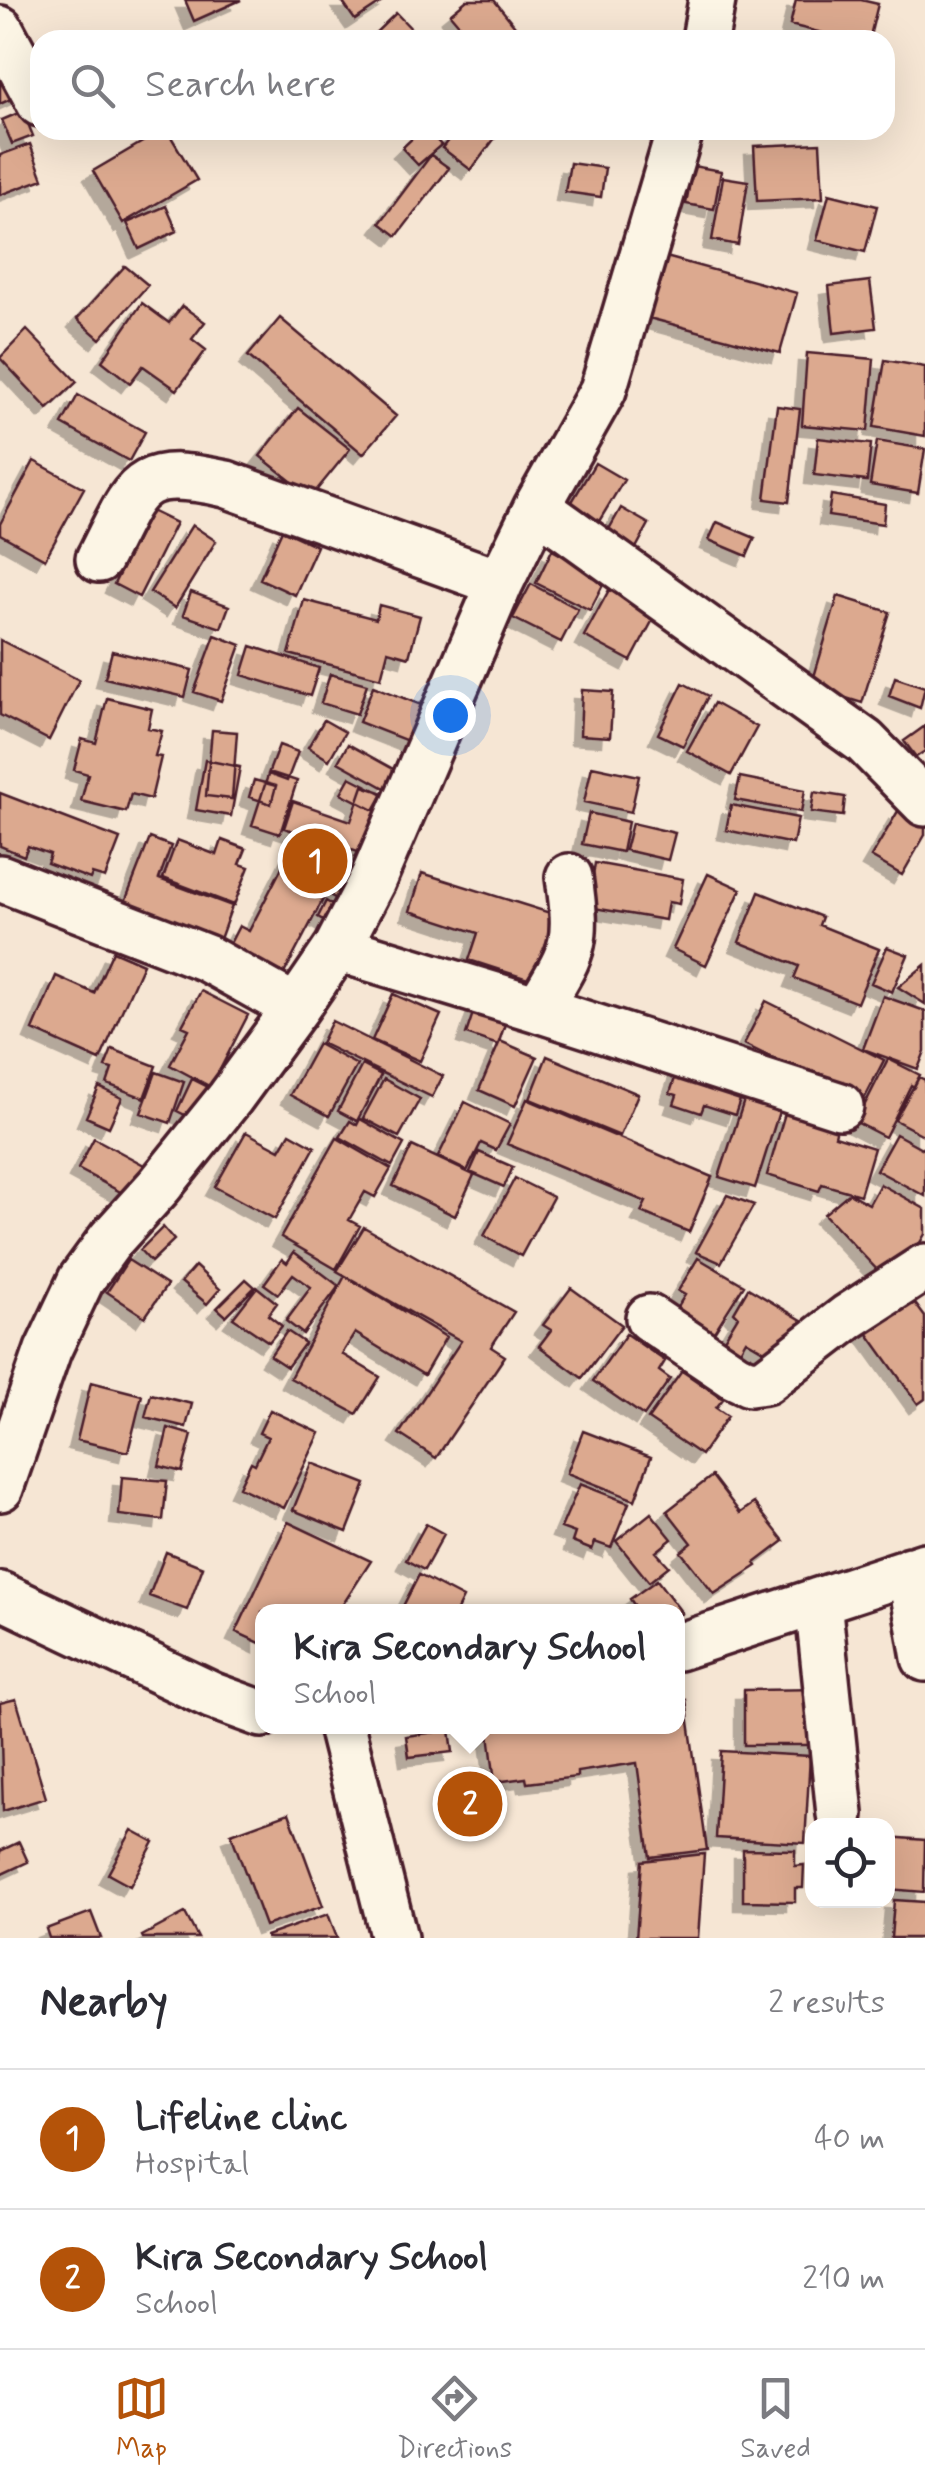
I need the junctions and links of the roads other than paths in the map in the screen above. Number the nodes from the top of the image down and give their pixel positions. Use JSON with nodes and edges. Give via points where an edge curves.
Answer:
{"nodes":[{"id":1,"x":712,"y":0,"type":"edge"},
{"id":2,"x":0,"y":29,"type":"edge"},
{"id":3,"x":708,"y":30,"type":"edge"},
{"id":4,"x":30,"y":84,"type":"edge"},
{"id":5,"x":677,"y":140,"type":"edge"},
{"id":6,"x":536,"y":507,"type":"junction"},
{"id":7,"x":99,"y":559,"type":"dead end"},
{"id":8,"x":500,"y":583,"type":"junction"},
{"id":9,"x":925,"y":804,"type":"edge"},
{"id":10,"x":569,"y":876,"type":"dead end"},
{"id":11,"x":0,"y":878,"type":"edge"},
{"id":12,"x":337,"y":948,"type":"junction"},
{"id":13,"x":296,"y":1008,"type":"junction"},
{"id":14,"x":538,"y":1008,"type":"junction"},
{"id":15,"x":840,"y":1106,"type":"dead end"},
{"id":16,"x":925,"y":1267,"type":"edge"},
{"id":17,"x":649,"y":1318,"type":"dead end"},
{"id":18,"x":0,"y":1488,"type":"edge"},
{"id":19,"x":918,"y":1568,"type":"edge"},
{"id":20,"x":0,"y":1595,"type":"edge"},
{"id":21,"x":818,"y":1602,"type":"junction"},
{"id":22,"x":685,"y":1645,"type":"edge"},
{"id":23,"x":925,"y":1658,"type":"edge"},
{"id":24,"x":255,"y":1711,"type":"edge"},
{"id":25,"x":343,"y":1734,"type":"edge"},
{"id":26,"x":840,"y":1814,"type":"dead end"},
{"id":27,"x":394,"y":1938,"type":"edge"}],
"edges":[{"from":1,"to":3,"type":"street"},
{"from":2,"to":4,"type":"street"},
{"from":5,"to":6,"type":"street","via":[[602,390]]},
{"from":6,"to":8,"type":"street"},
{"from":6,"to":9,"type":"street","via":[[864,742]]},
{"from":7,"to":8,"type":"street","via":[[135,490],[154,478],[186,475]]},
{"from":8,"to":12,"type":"street"},
{"from":10,"to":14,"type":"street","via":[[575,936]]},
{"from":11,"to":13,"type":"street","via":[[206,958]]},
{"from":12,"to":13,"type":"street"},
{"from":12,"to":14,"type":"street"},
{"from":13,"to":18,"type":"street","via":[[82,1280],[48,1350]]},
{"from":14,"to":15,"type":"street"},
{"from":16,"to":17,"type":"street","via":[[765,1381],[735,1376]]},
{"from":19,"to":21,"type":"street"},
{"from":19,"to":23,"type":"street"},
{"from":20,"to":24,"type":"street"},
{"from":21,"to":22,"type":"street"},
{"from":21,"to":26,"type":"street"},
{"from":25,"to":27,"type":"street"}]}
